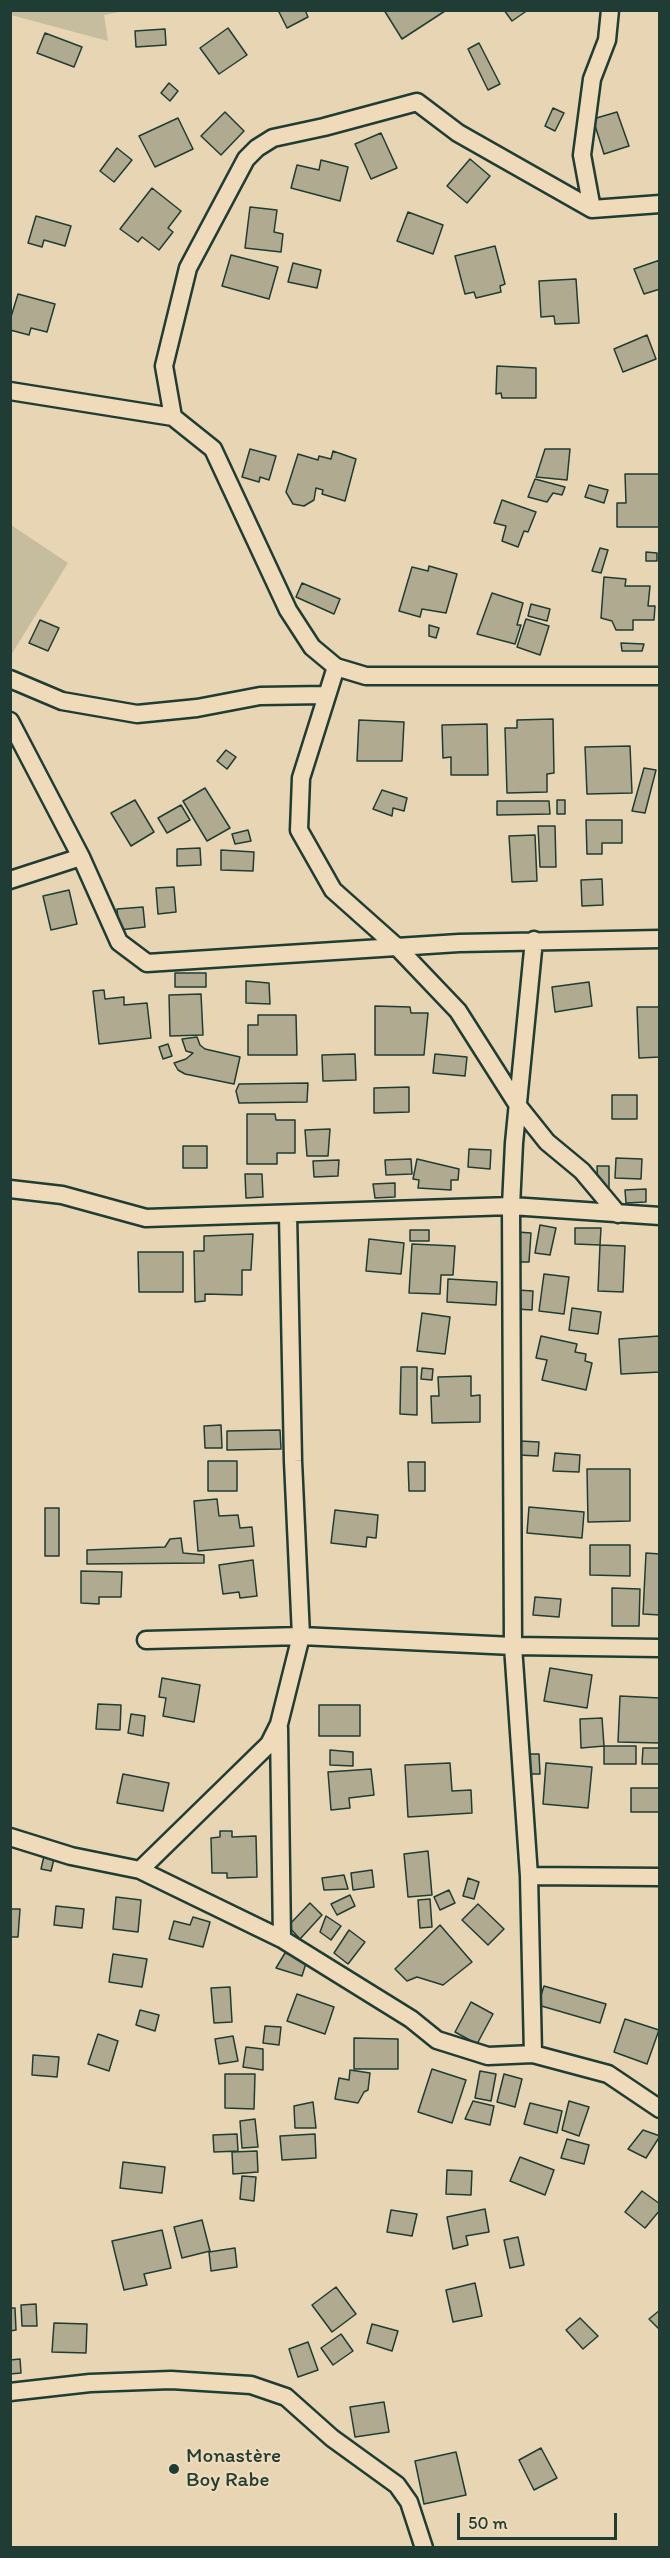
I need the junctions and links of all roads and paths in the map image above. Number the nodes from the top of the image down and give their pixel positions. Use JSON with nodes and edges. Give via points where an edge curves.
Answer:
{"nodes":[{"id":1,"x":610,"y":10,"type":"edge"},
{"id":2,"x":660,"y":204,"type":"edge"},
{"id":3,"x":592,"y":209,"type":"junction"},
{"id":4,"x":10,"y":391,"type":"edge"},
{"id":5,"x":173,"y":417,"type":"junction"},
{"id":6,"x":336,"y":668,"type":"junction"},
{"id":7,"x":660,"y":676,"type":"edge"},
{"id":8,"x":10,"y":679,"type":"edge"},
{"id":9,"x":326,"y":695,"type":"junction"},
{"id":10,"x":10,"y":721,"type":"edge"},
{"id":11,"x":81,"y":857,"type":"junction"},
{"id":12,"x":10,"y":880,"type":"edge"},
{"id":13,"x":660,"y":939,"type":"edge"},
{"id":14,"x":534,"y":940,"type":"junction"},
{"id":15,"x":397,"y":947,"type":"junction"},
{"id":16,"x":519,"y":1107,"type":"junction"},
{"id":17,"x":10,"y":1189,"type":"edge"},
{"id":18,"x":511,"y":1206,"type":"junction"},
{"id":19,"x":288,"y":1214,"type":"junction"},
{"id":20,"x":618,"y":1214,"type":"junction"},
{"id":21,"x":660,"y":1216,"type":"edge"},
{"id":22,"x":301,"y":1636,"type":"junction"},
{"id":23,"x":146,"y":1640,"type":"dead end"},
{"id":24,"x":513,"y":1646,"type":"junction"},
{"id":25,"x":660,"y":1648,"type":"edge"},
{"id":26,"x":279,"y":1724,"type":"junction"},
{"id":27,"x":10,"y":1837,"type":"edge"},
{"id":28,"x":140,"y":1870,"type":"junction"},
{"id":29,"x":529,"y":1876,"type":"junction"},
{"id":30,"x":660,"y":1877,"type":"edge"},
{"id":31,"x":282,"y":1939,"type":"junction"},
{"id":32,"x":533,"y":2054,"type":"junction"},
{"id":33,"x":660,"y":2109,"type":"edge"},
{"id":34,"x":10,"y":2392,"type":"edge"},
{"id":35,"x":424,"y":2547,"type":"edge"}],
"edges":[{"from":1,"to":3,"type":"street","via":[[607,40],[592,79],[582,154]]},
{"from":2,"to":3,"type":"street"},
{"from":3,"to":5,"type":"street","via":[[458,133],[417,102],[273,138],[246,159],[188,268],[164,366]]},
{"from":4,"to":5,"type":"street"},
{"from":5,"to":6,"type":"street","via":[[213,449],[288,610],[312,647]]},
{"from":6,"to":7,"type":"street","via":[[366,676]]},
{"from":6,"to":9,"type":"street"},
{"from":8,"to":9,"type":"street","via":[[62,701],[137,714],[261,696]]},
{"from":9,"to":15,"type":"street","via":[[301,778],[299,831],[333,890]]},
{"from":10,"to":11,"type":"street"},
{"from":11,"to":12,"type":"street"},
{"from":11,"to":15,"type":"street","via":[[119,942],[147,963]]},
{"from":13,"to":14,"type":"street"},
{"from":14,"to":15,"type":"street"},
{"from":14,"to":16,"type":"street"},
{"from":15,"to":16,"type":"street","via":[[458,1011]]},
{"from":16,"to":18,"type":"street"},
{"from":16,"to":20,"type":"street","via":[[547,1142],[582,1171]]},
{"from":17,"to":19,"type":"street","via":[[62,1195],[146,1218]]},
{"from":18,"to":19,"type":"street"},
{"from":18,"to":20,"type":"street"},
{"from":18,"to":24,"type":"street"},
{"from":19,"to":22,"type":"street"},
{"from":20,"to":21,"type":"street"},
{"from":22,"to":23,"type":"street"},
{"from":22,"to":24,"type":"street"},
{"from":22,"to":26,"type":"street"},
{"from":24,"to":25,"type":"street"},
{"from":24,"to":29,"type":"street"},
{"from":26,"to":28,"type":"street","via":[[269,1744]]},
{"from":26,"to":31,"type":"street"},
{"from":27,"to":28,"type":"street","via":[[71,1856]]},
{"from":28,"to":31,"type":"street"},
{"from":29,"to":30,"type":"street"},
{"from":29,"to":32,"type":"street"},
{"from":31,"to":32,"type":"street","via":[[411,2019],[437,2040],[488,2056]]},
{"from":32,"to":33,"type":"street","via":[[608,2074]]},
{"from":34,"to":35,"type":"street","via":[[90,2383],[171,2380],[251,2385],[286,2397],[332,2438],[397,2484],[409,2502]]}]}
